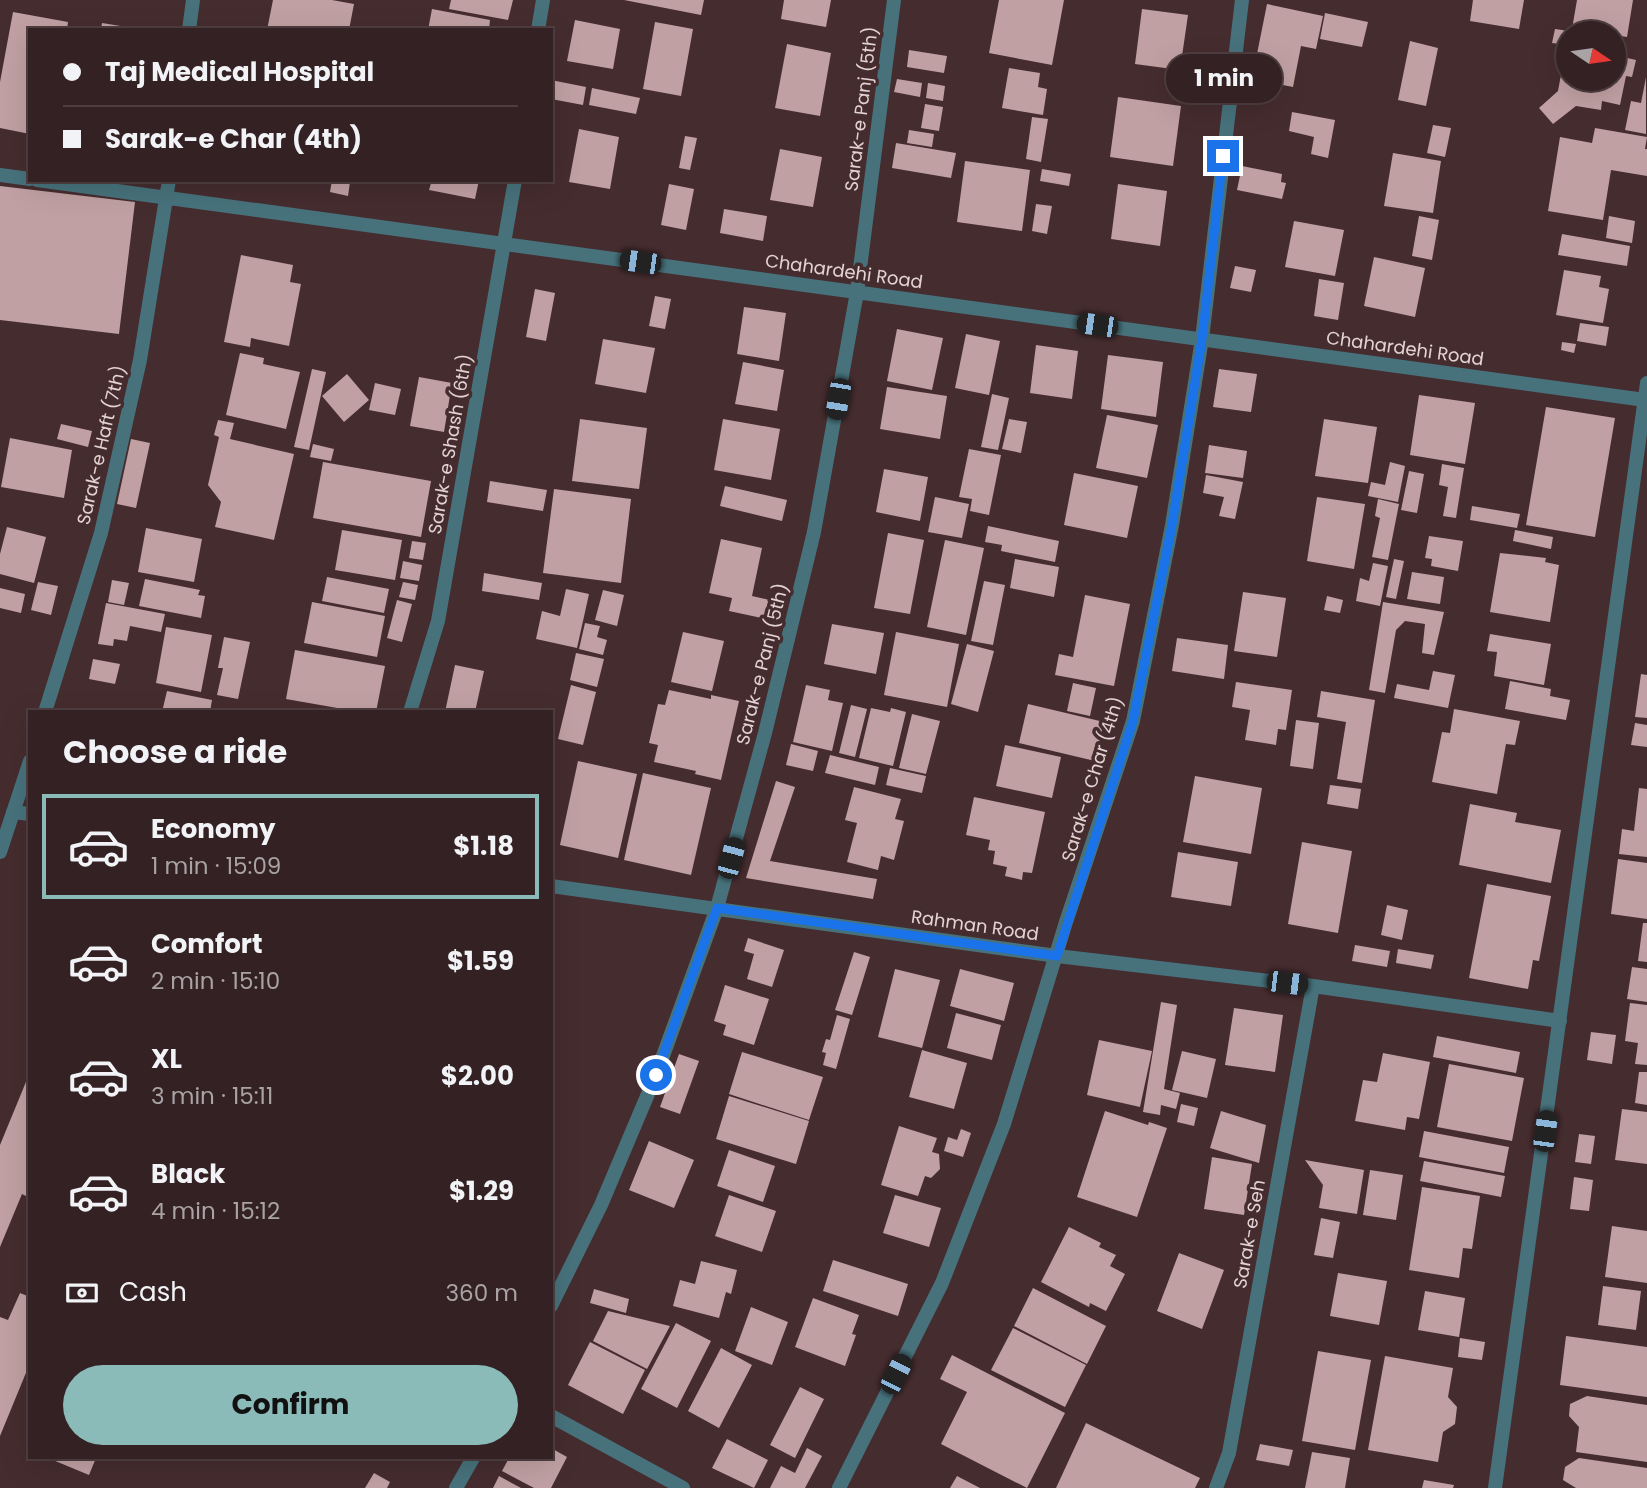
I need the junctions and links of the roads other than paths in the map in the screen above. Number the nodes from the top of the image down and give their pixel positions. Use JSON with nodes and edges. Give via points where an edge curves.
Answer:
{"nodes":[{"id":1,"x":193,"y":0,"type":"edge"},
{"id":2,"x":543,"y":0,"type":"edge"},
{"id":3,"x":894,"y":0,"type":"edge"},
{"id":4,"x":1242,"y":0,"type":"edge"},
{"id":5,"x":189,"y":28,"type":"edge"},
{"id":6,"x":538,"y":28,"type":"edge"},
{"id":7,"x":0,"y":175,"type":"edge"},
{"id":8,"x":28,"y":179,"type":"edge"},
{"id":9,"x":51,"y":182,"type":"edge"},
{"id":10,"x":169,"y":182,"type":"edge"},
{"id":11,"x":515,"y":182,"type":"edge"},
{"id":12,"x":167,"y":198,"type":"junction"},
{"id":13,"x":505,"y":244,"type":"junction"},
{"id":14,"x":856,"y":292,"type":"junction"},
{"id":15,"x":1202,"y":339,"type":"junction"},
{"id":16,"x":1647,"y":383,"type":"edge"},
{"id":17,"x":1645,"y":400,"type":"junction"},
{"id":18,"x":46,"y":710,"type":"edge"},
{"id":19,"x":411,"y":710,"type":"edge"},
{"id":20,"x":28,"y":767,"type":"edge"},
{"id":21,"x":13,"y":812,"type":"junction"},
{"id":22,"x":28,"y":814,"type":"edge"},
{"id":23,"x":0,"y":852,"type":"edge"},
{"id":24,"x":553,"y":886,"type":"edge"},
{"id":25,"x":717,"y":908,"type":"junction"},
{"id":26,"x":1057,"y":956,"type":"junction"},
{"id":27,"x":1313,"y":986,"type":"junction"},
{"id":28,"x":1560,"y":1021,"type":"junction"},
{"id":29,"x":553,"y":1302,"type":"edge"},
{"id":30,"x":553,"y":1417,"type":"edge"},
{"id":31,"x":472,"y":1459,"type":"edge"},
{"id":32,"x":456,"y":1488,"type":"edge"},
{"id":33,"x":683,"y":1488,"type":"edge"},
{"id":34,"x":839,"y":1488,"type":"edge"},
{"id":35,"x":1216,"y":1488,"type":"edge"},
{"id":36,"x":1495,"y":1488,"type":"edge"}],
"edges":[{"from":1,"to":5,"type":"street"},
{"from":2,"to":6,"type":"street"},
{"from":3,"to":14,"type":"street","name":"Sarak-e Panj (5th)"},
{"from":4,"to":15,"type":"street","name":"Sarak-e Char (4th)"},
{"from":7,"to":8,"type":"street"},
{"from":9,"to":12,"type":"street","name":"Chahardehi Road"},
{"from":10,"to":12,"type":"street","name":"Sarak-e Haft (7th)"},
{"from":11,"to":13,"type":"street","name":"Sarak-e Shash (6th)"},
{"from":12,"to":13,"type":"street","name":"Chahardehi Road"},
{"from":12,"to":18,"type":"street","name":"Sarak-e Haft (7th)","via":[[140,360],[104,520]]},
{"from":13,"to":14,"type":"street","name":"Chahardehi Road"},
{"from":13,"to":19,"type":"street","name":"Sarak-e Shash (6th)","via":[[438,621]]},
{"from":14,"to":15,"type":"street","name":"Chahardehi Road"},
{"from":14,"to":25,"type":"street","name":"Sarak-e Panj (5th)","via":[[814,532]]},
{"from":15,"to":17,"type":"street","name":"Chahardehi Road"},
{"from":15,"to":26,"type":"street","name":"Sarak-e Char (4th)","via":[[1172,525],[1133,721]]},
{"from":16,"to":17,"type":"street"},
{"from":17,"to":28,"type":"street"},
{"from":20,"to":21,"type":"street"},
{"from":21,"to":22,"type":"street"},
{"from":21,"to":23,"type":"street"},
{"from":24,"to":25,"type":"street","name":"Rahman Road"},
{"from":25,"to":26,"type":"street","name":"Rahman Road"},
{"from":25,"to":29,"type":"street","name":"Sarak-e Panj (5th)","via":[[656,1075],[601,1205]]},
{"from":26,"to":27,"type":"street","name":"Rahman Road"},
{"from":26,"to":34,"type":"street","name":"Sarak-e Char (4th)","via":[[1004,1124],[942,1283]]},
{"from":27,"to":28,"type":"street","name":"Rahman Road"},
{"from":27,"to":35,"type":"street","name":"Sarak-e Seh","via":[[1229,1453]]},
{"from":28,"to":36,"type":"street"},
{"from":30,"to":33,"type":"street"},
{"from":31,"to":32,"type":"street"}]}
